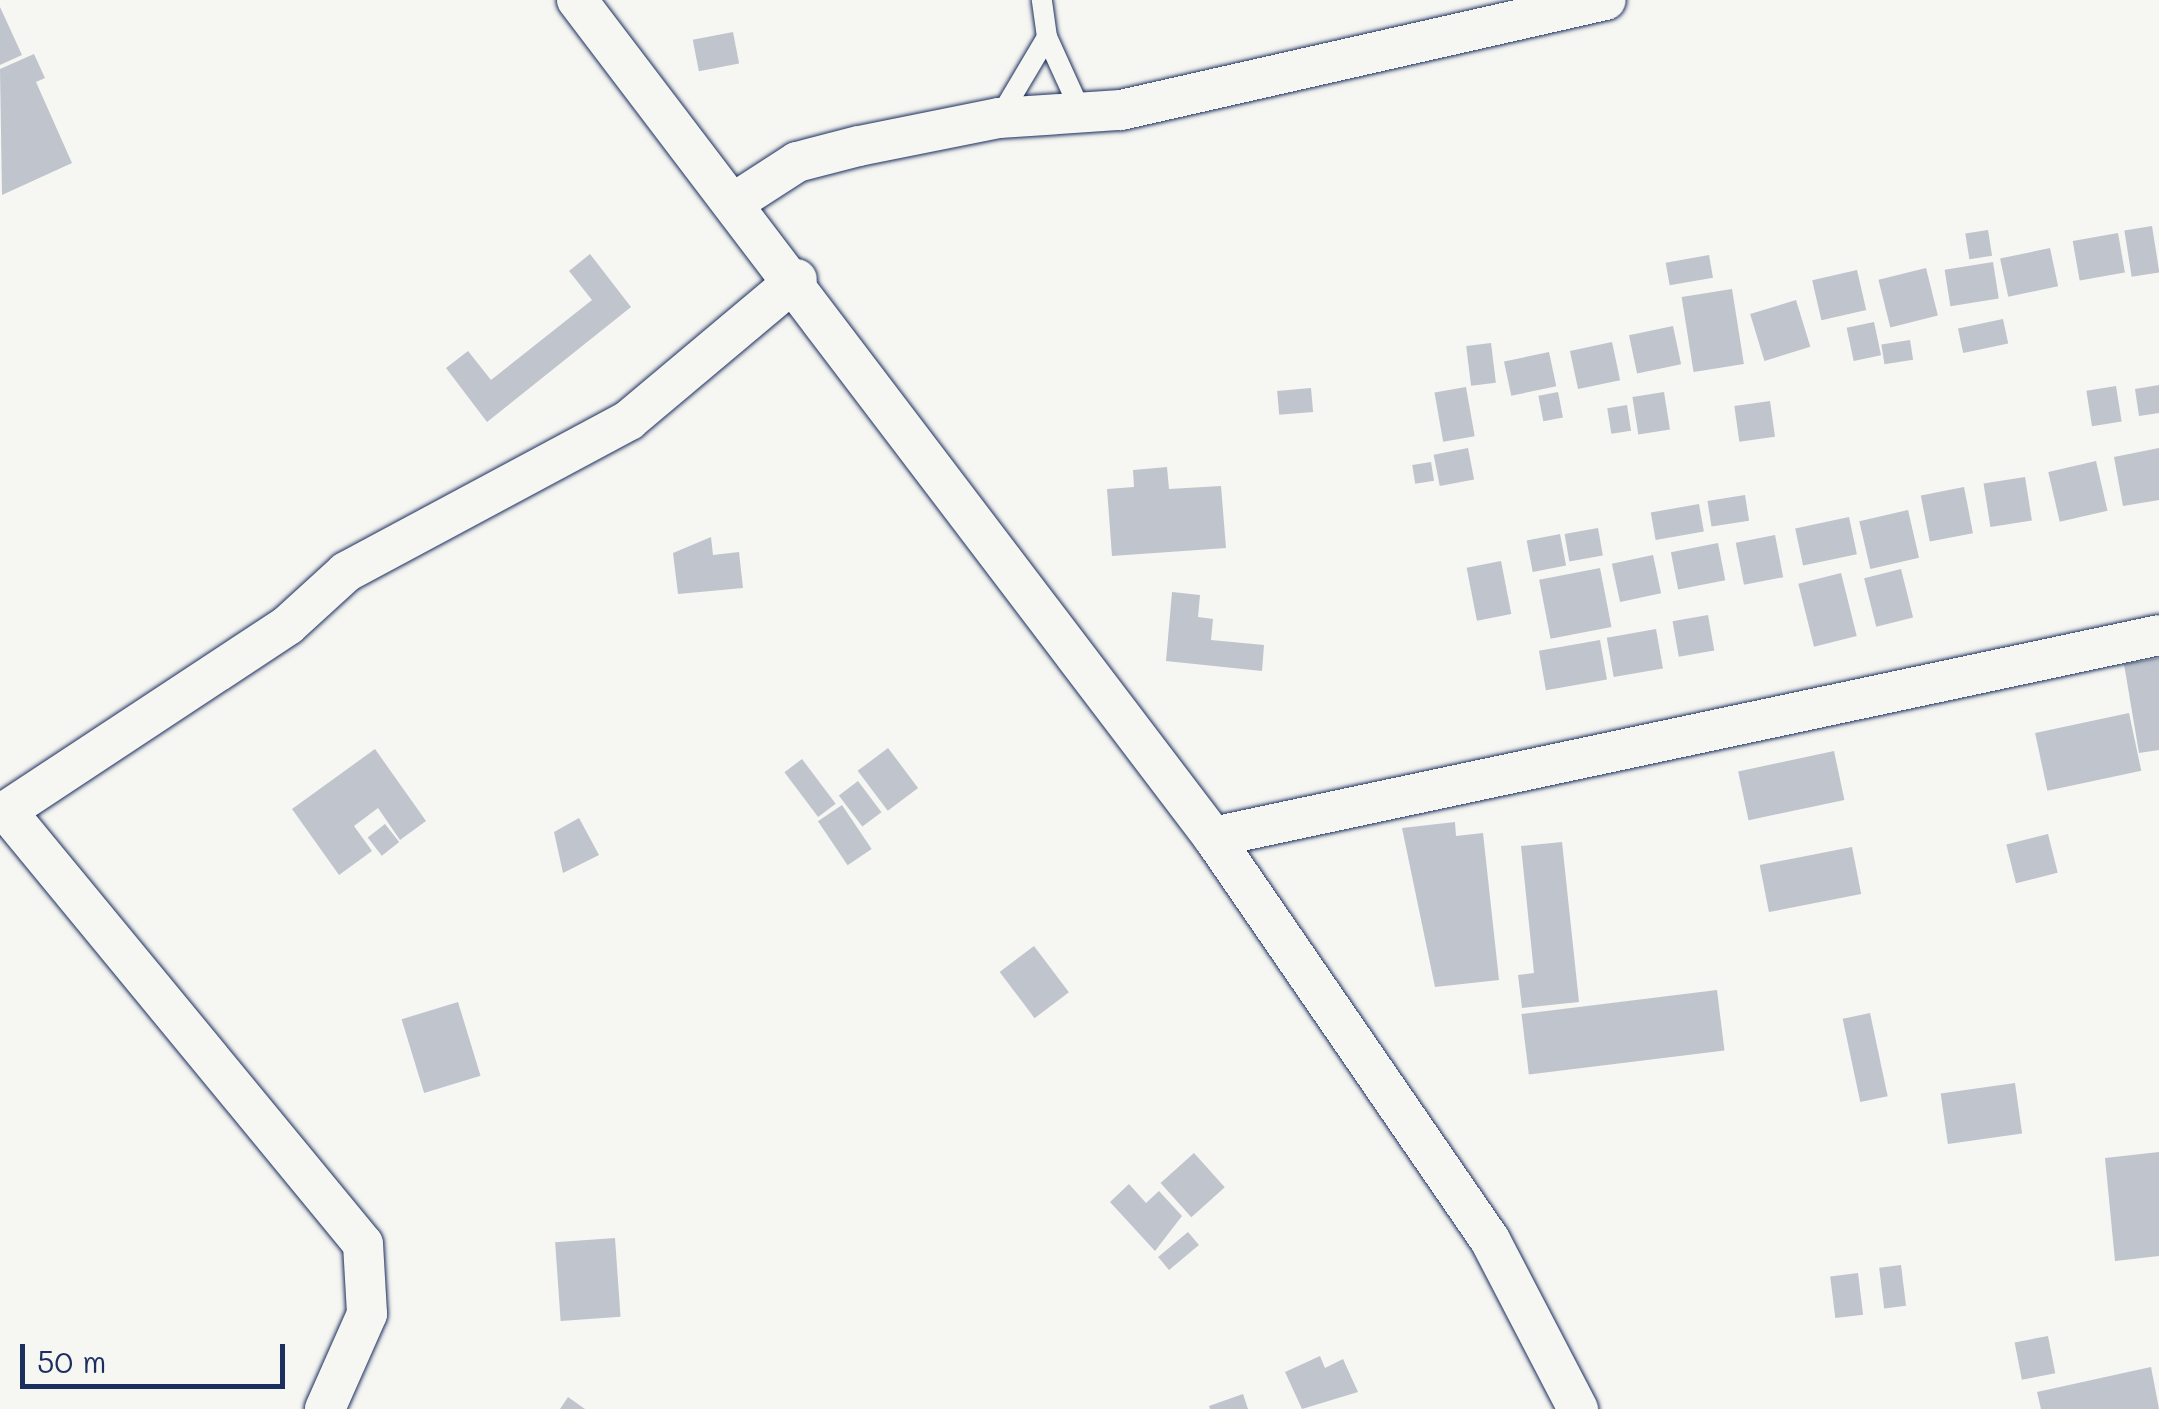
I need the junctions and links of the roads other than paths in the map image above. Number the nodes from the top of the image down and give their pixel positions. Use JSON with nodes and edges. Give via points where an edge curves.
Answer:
{"nodes":[{"id":1,"x":577,"y":0,"type":"edge"},
{"id":2,"x":1042,"y":0,"type":"edge"},
{"id":3,"x":1606,"y":0,"type":"edge"},
{"id":4,"x":1047,"y":37,"type":"junction"},
{"id":5,"x":1081,"y":112,"type":"junction"},
{"id":6,"x":1000,"y":118,"type":"junction"},
{"id":7,"x":735,"y":202,"type":"junction"},
{"id":8,"x":798,"y":279,"type":"junction"},
{"id":9,"x":2159,"y":635,"type":"edge"},
{"id":10,"x":4,"y":814,"type":"edge"},
{"id":11,"x":1212,"y":837,"type":"junction"},
{"id":12,"x":325,"y":1409,"type":"edge"},
{"id":13,"x":1578,"y":1409,"type":"edge"}],
"edges":[{"from":1,"to":7,"type":"street"},
{"from":2,"to":4,"type":"lane"},
{"from":3,"to":5,"type":"street"},
{"from":4,"to":5,"type":"lane"},
{"from":4,"to":6,"type":"lane"},
{"from":5,"to":6,"type":"street"},
{"from":6,"to":7,"type":"street","via":[[797,162]]},
{"from":7,"to":8,"type":"street"},
{"from":8,"to":10,"type":"street","via":[[628,420],[346,572],[288,625]]},
{"from":8,"to":11,"type":"street"},
{"from":9,"to":11,"type":"street"},
{"from":10,"to":12,"type":"street","via":[[363,1244],[367,1314]]},
{"from":11,"to":13,"type":"street","via":[[1490,1240]]}]}
